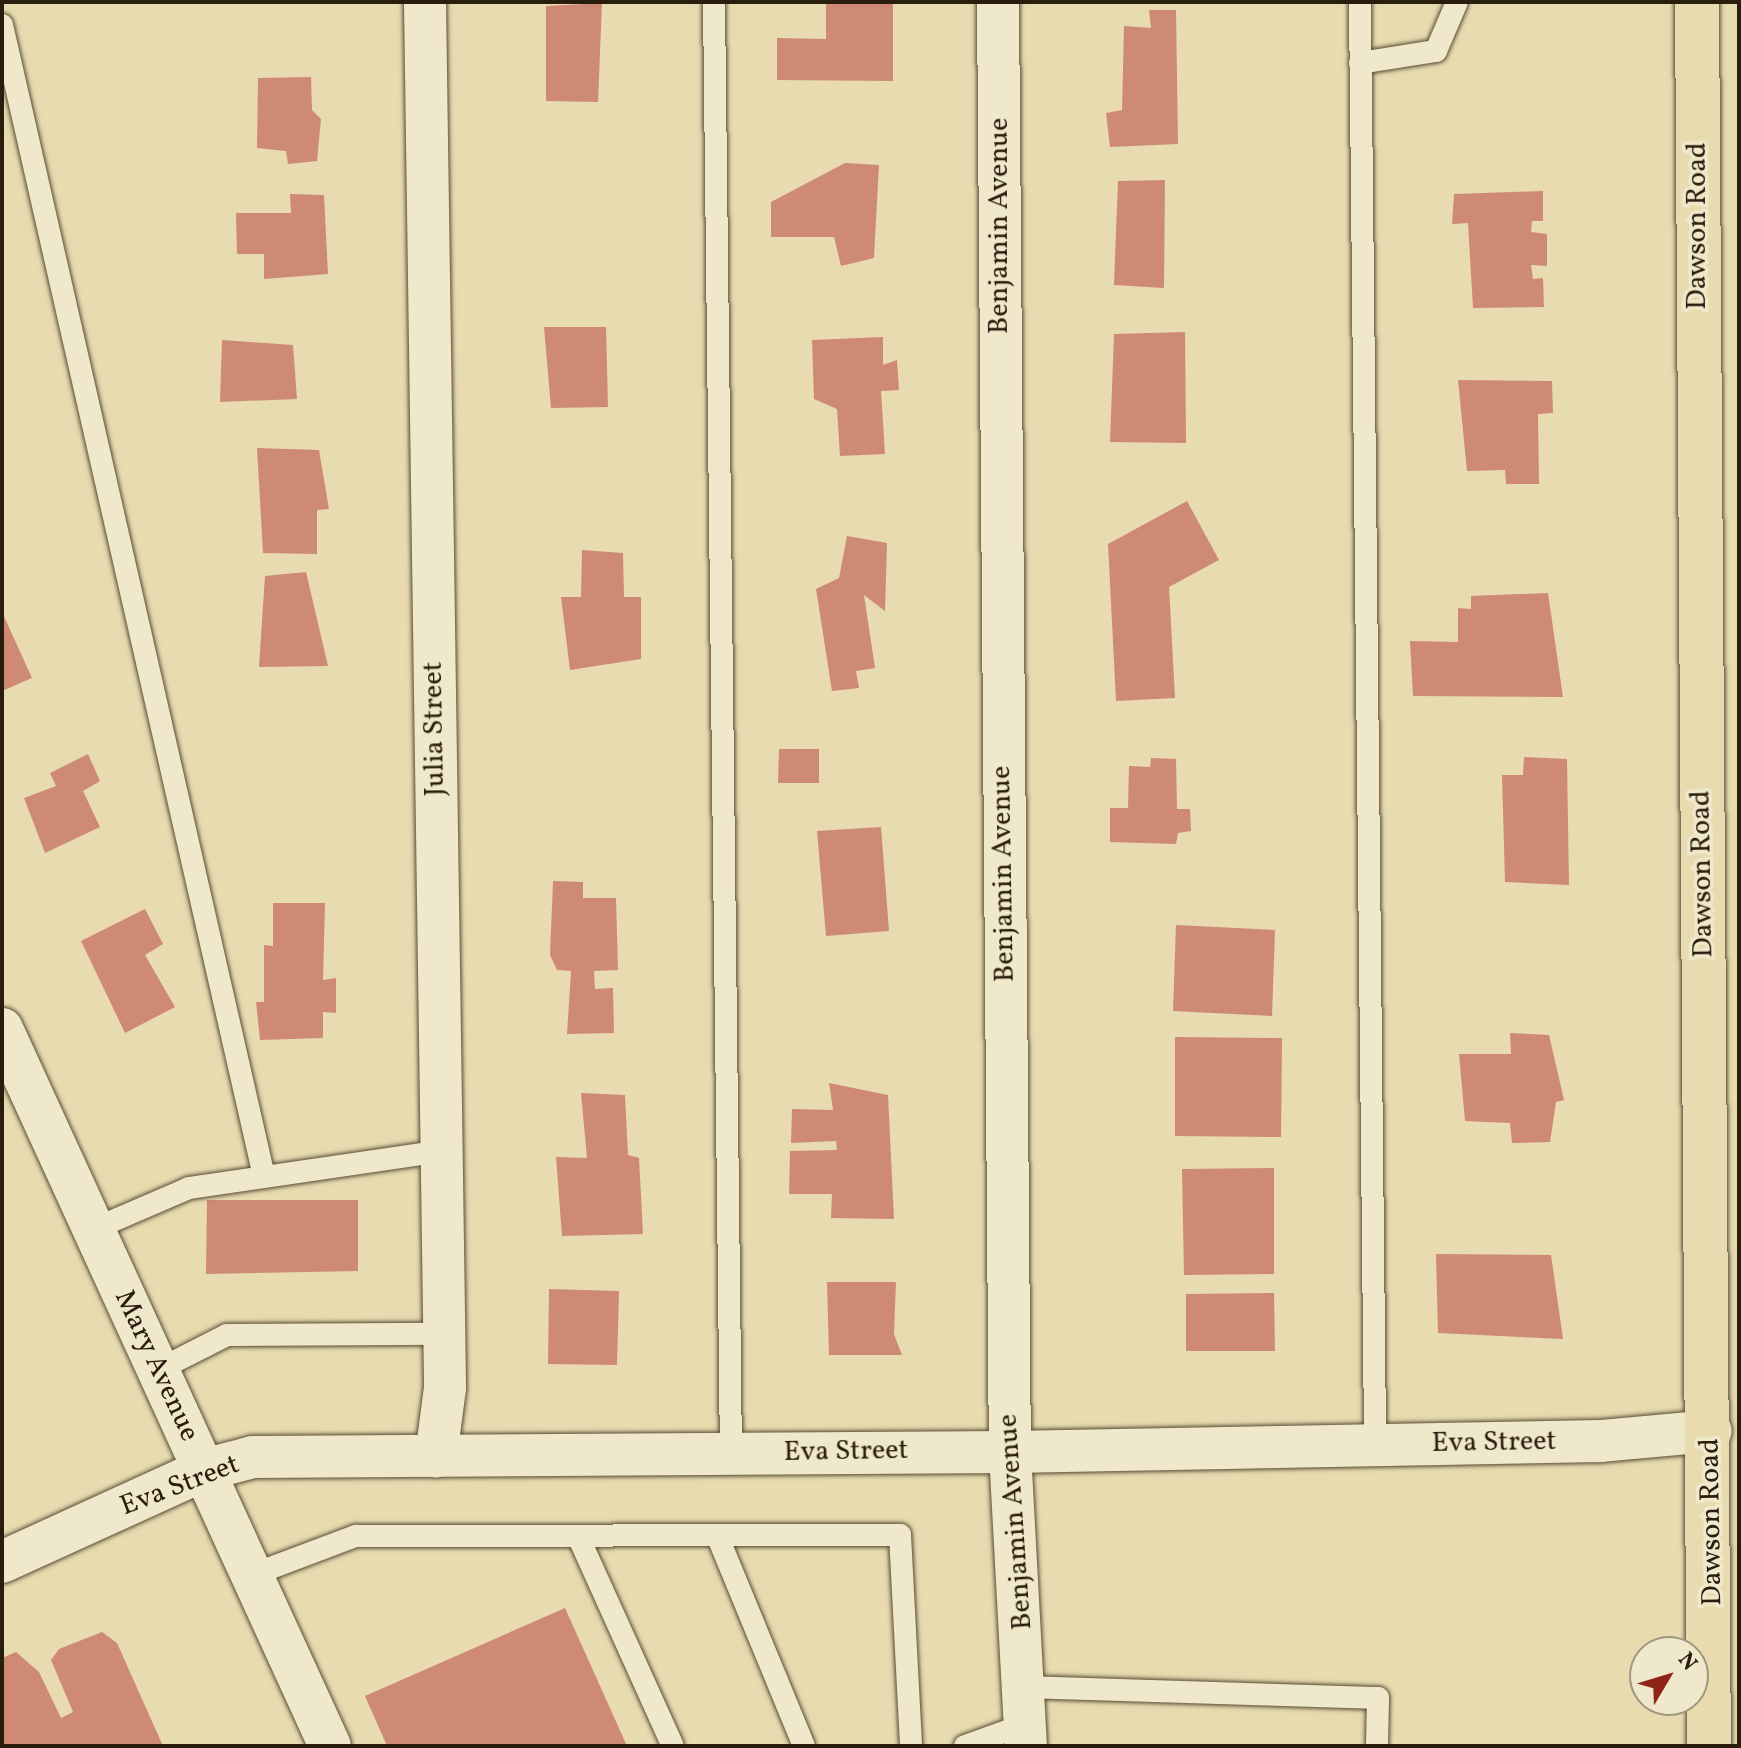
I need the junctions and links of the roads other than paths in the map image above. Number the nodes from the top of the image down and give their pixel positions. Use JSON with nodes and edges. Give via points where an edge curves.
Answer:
{"nodes":[{"id":1,"x":425,"y":2,"type":"edge"},
{"id":2,"x":714,"y":2,"type":"edge"},
{"id":3,"x":998,"y":2,"type":"edge"},
{"id":4,"x":1360,"y":2,"type":"edge"},
{"id":5,"x":1457,"y":2,"type":"edge"},
{"id":6,"x":1697,"y":2,"type":"edge"},
{"id":7,"x":2,"y":25,"type":"edge"},
{"id":8,"x":1360,"y":63,"type":"junction"},
{"id":9,"x":2,"y":1029,"type":"edge"},
{"id":10,"x":442,"y":1151,"type":"junction"},
{"id":11,"x":264,"y":1176,"type":"junction"},
{"id":12,"x":94,"y":1229,"type":"junction"},
{"id":13,"x":445,"y":1334,"type":"junction"},
{"id":14,"x":158,"y":1370,"type":"junction"},
{"id":15,"x":1711,"y":1431,"type":"junction"},
{"id":16,"x":1375,"y":1445,"type":"junction"},
{"id":17,"x":1010,"y":1452,"type":"junction"},
{"id":18,"x":731,"y":1454,"type":"junction"},
{"id":19,"x":436,"y":1456,"type":"junction"},
{"id":20,"x":204,"y":1470,"type":"junction"},
{"id":21,"x":717,"y":1535,"type":"junction"},
{"id":22,"x":578,"y":1536,"type":"junction"},
{"id":23,"x":2,"y":1562,"type":"edge"},
{"id":24,"x":252,"y":1575,"type":"junction"},
{"id":25,"x":1026,"y":1719,"type":"edge"},
{"id":26,"x":330,"y":1746,"type":"edge"},
{"id":27,"x":673,"y":1746,"type":"edge"},
{"id":28,"x":804,"y":1746,"type":"edge"},
{"id":29,"x":911,"y":1746,"type":"edge"},
{"id":30,"x":965,"y":1746,"type":"edge"},
{"id":31,"x":1377,"y":1746,"type":"edge"},
{"id":32,"x":1709,"y":1746,"type":"edge"}],
"edges":[{"from":1,"to":10,"type":"street","name":"Julia Street"},
{"from":2,"to":18,"type":"lane"},
{"from":3,"to":17,"type":"street","name":"Benjamin Avenue"},
{"from":4,"to":8,"type":"lane"},
{"from":5,"to":8,"type":"lane","via":[[1436,51]]},
{"from":6,"to":15,"type":"main road","name":"Dawson Road"},
{"from":7,"to":11,"type":"lane"},
{"from":8,"to":16,"type":"lane"},
{"from":9,"to":12,"type":"street","name":"Mary Avenue"},
{"from":10,"to":11,"type":"lane"},
{"from":10,"to":13,"type":"street","name":"Julia Street"},
{"from":11,"to":12,"type":"lane","via":[[189,1188]]},
{"from":12,"to":14,"type":"street","name":"Mary Avenue"},
{"from":13,"to":14,"type":"lane","via":[[227,1335]]},
{"from":13,"to":19,"type":"street","name":"Julia Street"},
{"from":14,"to":20,"type":"street","name":"Mary Avenue"},
{"from":15,"to":16,"type":"street","name":"Eva Street","via":[[1601,1441]]},
{"from":15,"to":32,"type":"main road","name":"Dawson Road"},
{"from":16,"to":17,"type":"street","name":"Eva Street"},
{"from":17,"to":18,"type":"street","name":"Eva Street"},
{"from":17,"to":25,"type":"street","name":"Benjamin Avenue"},
{"from":18,"to":19,"type":"street","name":"Eva Street"},
{"from":19,"to":20,"type":"street","name":"Eva Street","via":[[253,1457]]},
{"from":20,"to":23,"type":"street","name":"Eva Street"},
{"from":20,"to":24,"type":"street","name":"Mary Avenue"},
{"from":21,"to":22,"type":"lane"},
{"from":21,"to":28,"type":"lane"},
{"from":21,"to":29,"type":"lane","via":[[900,1535]]},
{"from":22,"to":24,"type":"lane","via":[[356,1536]]},
{"from":22,"to":27,"type":"lane"},
{"from":24,"to":26,"type":"street","name":"Mary Avenue"},
{"from":25,"to":30,"type":"lane"},
{"from":25,"to":31,"type":"lane","via":[[1378,1698]]}]}
